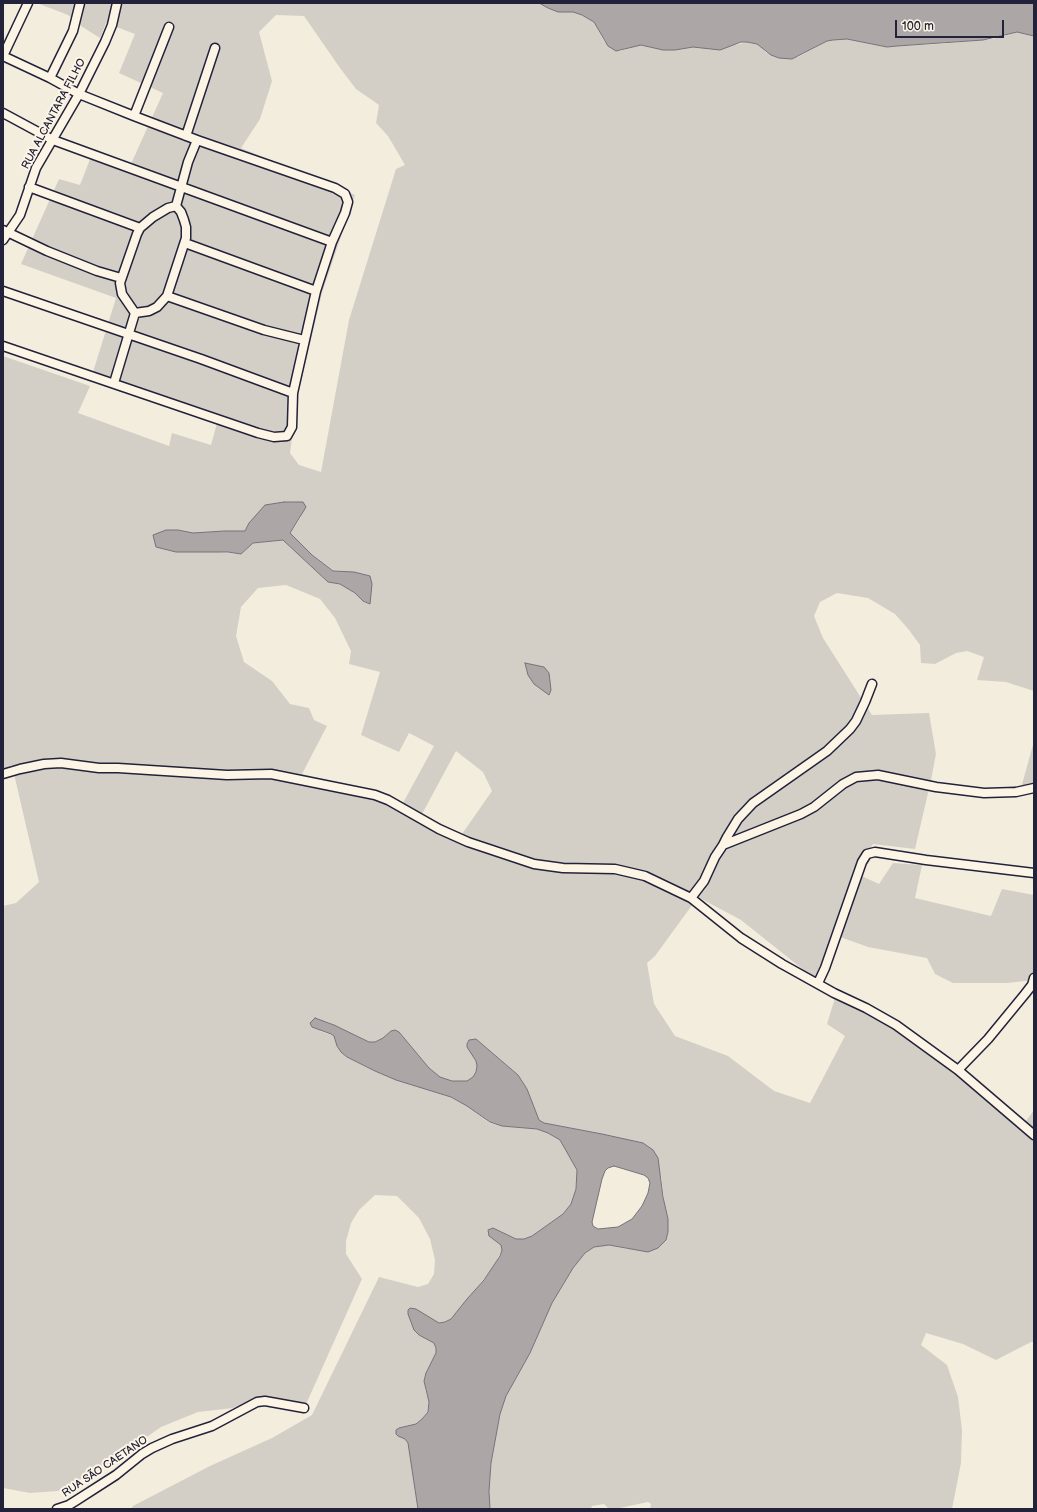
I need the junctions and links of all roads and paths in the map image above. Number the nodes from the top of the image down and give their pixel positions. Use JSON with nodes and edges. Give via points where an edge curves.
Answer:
{"nodes":[{"id":1,"x":28,"y":3,"type":"edge"},
{"id":2,"x":80,"y":3,"type":"edge"},
{"id":3,"x":116,"y":3,"type":"edge"},
{"id":4,"x":169,"y":27,"type":"dead end"},
{"id":5,"x":215,"y":48,"type":"dead end"},
{"id":6,"x":50,"y":78,"type":"junction"},
{"id":7,"x":79,"y":94,"type":"junction"},
{"id":8,"x":3,"y":113,"type":"edge"},
{"id":9,"x":134,"y":116,"type":"junction"},
{"id":10,"x":186,"y":136,"type":"junction"},
{"id":11,"x":53,"y":140,"type":"junction"},
{"id":12,"x":197,"y":140,"type":"junction"},
{"id":13,"x":29,"y":187,"type":"junction"},
{"id":14,"x":183,"y":187,"type":"junction"},
{"id":15,"x":176,"y":206,"type":"junction"},
{"id":16,"x":140,"y":228,"type":"junction"},
{"id":17,"x":6,"y":231,"type":"edge"},
{"id":18,"x":3,"y":240,"type":"edge"},
{"id":19,"x":332,"y":242,"type":"junction"},
{"id":20,"x":185,"y":243,"type":"junction"},
{"id":21,"x":121,"y":278,"type":"junction"},
{"id":22,"x":3,"y":291,"type":"edge"},
{"id":23,"x":316,"y":291,"type":"junction"},
{"id":24,"x":167,"y":296,"type":"junction"},
{"id":25,"x":135,"y":314,"type":"junction"},
{"id":26,"x":128,"y":334,"type":"junction"},
{"id":27,"x":304,"y":340,"type":"junction"},
{"id":28,"x":3,"y":346,"type":"edge"},
{"id":29,"x":114,"y":383,"type":"junction"},
{"id":30,"x":293,"y":393,"type":"junction"},
{"id":31,"x":872,"y":684,"type":"dead end"},
{"id":32,"x":4,"y":773,"type":"edge"},
{"id":33,"x":1034,"y":788,"type":"edge"},
{"id":34,"x":723,"y":845,"type":"junction"},
{"id":35,"x":1034,"y":873,"type":"edge"},
{"id":36,"x":691,"y":898,"type":"junction"},
{"id":37,"x":1034,"y":978,"type":"edge"},
{"id":38,"x":818,"y":983,"type":"junction"},
{"id":39,"x":958,"y":1070,"type":"junction"},
{"id":40,"x":1034,"y":1135,"type":"edge"},
{"id":41,"x":304,"y":1408,"type":"dead end"},
{"id":42,"x":57,"y":1509,"type":"edge"}],
"edges":[{"from":1,"to":6,"type":"street","via":[[3,56]]},
{"from":2,"to":6,"type":"street","via":[[73,30]]},
{"from":3,"to":7,"type":"street","name":"RUA ALCANTARA FILHO","via":[[112,25]]},
{"from":4,"to":9,"type":"street"},
{"from":5,"to":10,"type":"street"},
{"from":6,"to":7,"type":"street"},
{"from":7,"to":9,"type":"street"},
{"from":7,"to":11,"type":"street","name":"RUA ALCANTARA FILHO"},
{"from":8,"to":11,"type":"street"},
{"from":9,"to":10,"type":"street"},
{"from":10,"to":12,"type":"street"},
{"from":11,"to":13,"type":"street","name":"RUA ALCANTARA FILHO","via":[[36,168]]},
{"from":11,"to":14,"type":"street"},
{"from":12,"to":14,"type":"street","via":[[188,162]]},
{"from":12,"to":19,"type":"street","via":[[335,188],[345,194],[347,207]]},
{"from":13,"to":16,"type":"street"},
{"from":13,"to":17,"type":"street","name":"RUA ALCANTARA FILHO","via":[[20,215]]},
{"from":14,"to":15,"type":"street"},
{"from":14,"to":19,"type":"street"},
{"from":15,"to":16,"type":"street","via":[[163,210]]},
{"from":15,"to":20,"type":"street","via":[[186,227]]},
{"from":16,"to":21,"type":"street"},
{"from":17,"to":18,"type":"street","name":"RUA ALCANTARA FILHO"},
{"from":17,"to":21,"type":"street","via":[[53,254]]},
{"from":19,"to":23,"type":"street"},
{"from":20,"to":23,"type":"street"},
{"from":20,"to":24,"type":"street"},
{"from":21,"to":25,"type":"street","via":[[122,294]]},
{"from":22,"to":26,"type":"street"},
{"from":23,"to":27,"type":"street"},
{"from":24,"to":25,"type":"street","via":[[161,305],[153,310]]},
{"from":24,"to":27,"type":"street","via":[[264,330]]},
{"from":25,"to":26,"type":"street"},
{"from":26,"to":29,"type":"street"},
{"from":26,"to":30,"type":"street"},
{"from":27,"to":30,"type":"street"},
{"from":28,"to":29,"type":"street"},
{"from":29,"to":30,"type":"street","via":[[274,437],[287,436],[290,431]]},
{"from":31,"to":34,"type":"street","via":[[850,729],[827,751],[753,803],[735,824]]},
{"from":32,"to":36,"type":"street","via":[[61,763],[99,768],[277,775],[375,795],[439,829],[534,864],[558,868],[606,868],[626,871],[654,880]]},
{"from":33,"to":34,"type":"street","via":[[1016,792],[984,793],[936,787],[878,775],[861,776],[842,784],[814,807],[801,814]]},
{"from":34,"to":36,"type":"street","via":[[704,881]]},
{"from":35,"to":38,"type":"street","via":[[875,852],[867,854]]},
{"from":36,"to":38,"type":"street","via":[[754,947]]},
{"from":37,"to":39,"type":"street","via":[[1032,985],[988,1039]]},
{"from":38,"to":39,"type":"street","via":[[896,1024]]},
{"from":39,"to":40,"type":"street"},
{"from":41,"to":42,"type":"street","name":"RUA SÃO CAETANO","via":[[265,1400],[253,1404],[212,1426],[152,1448],[116,1475],[77,1500]]}]}
